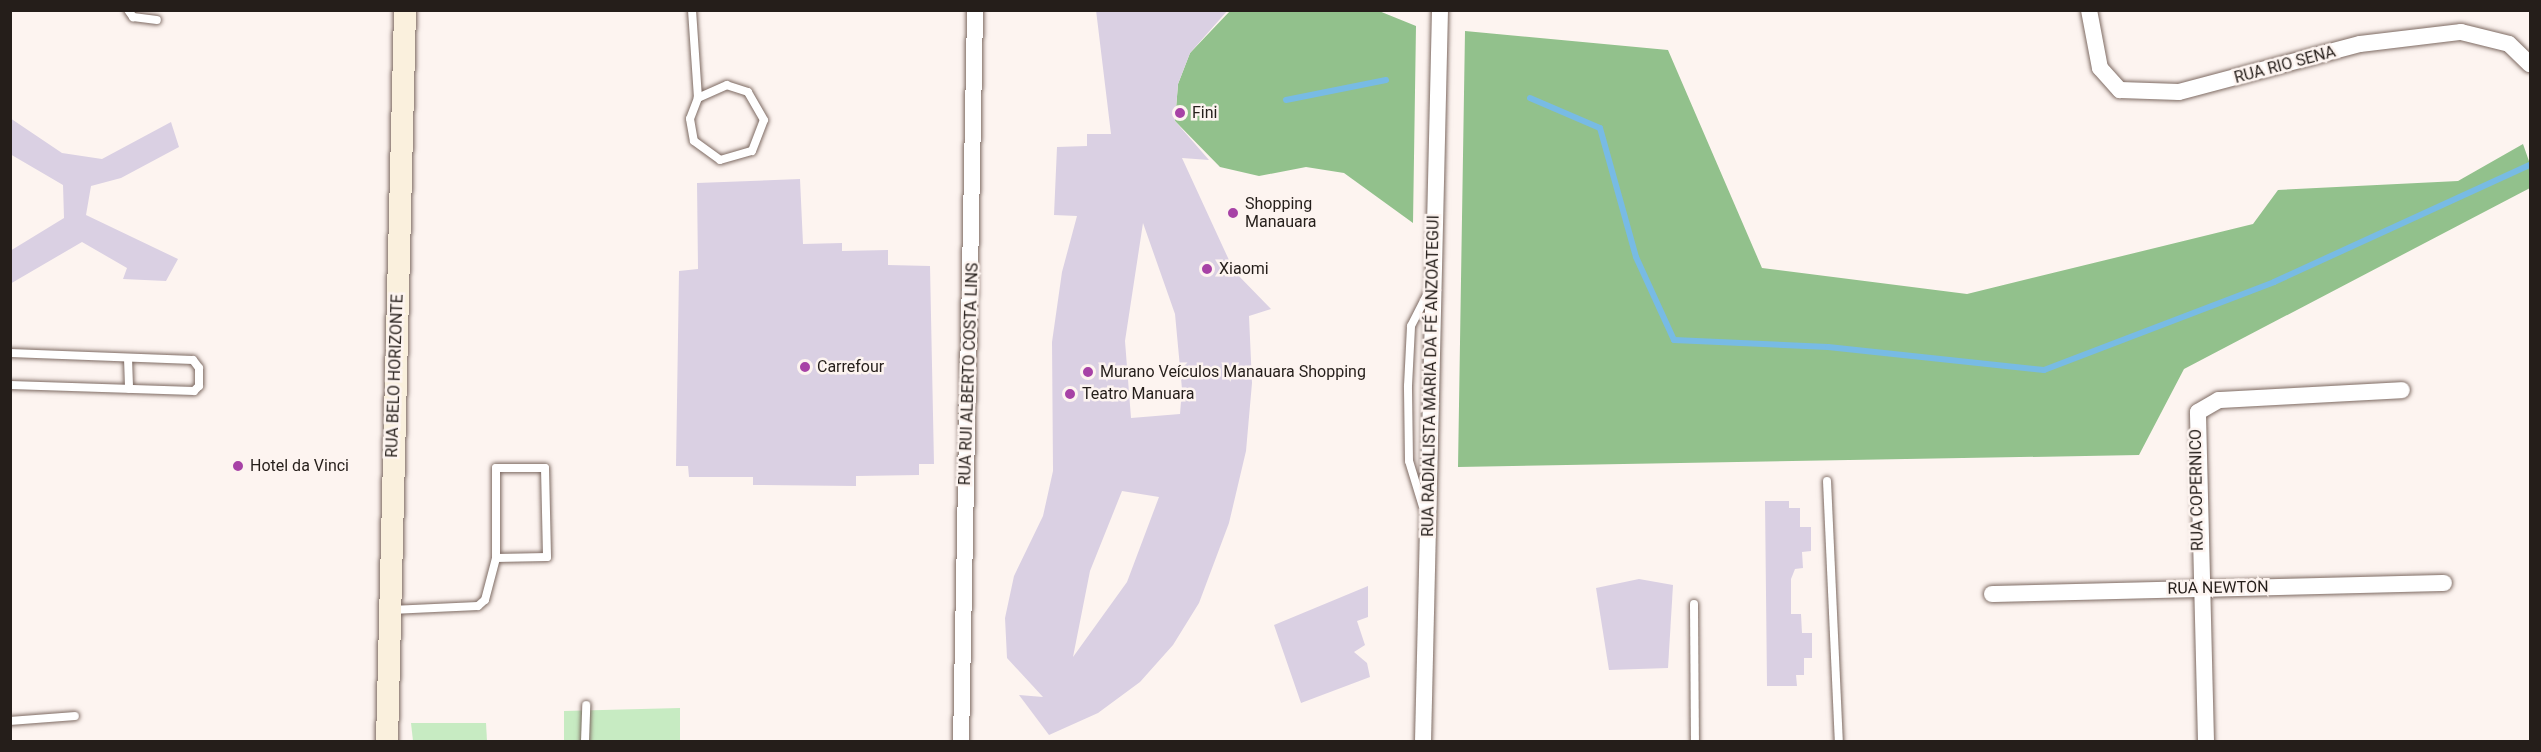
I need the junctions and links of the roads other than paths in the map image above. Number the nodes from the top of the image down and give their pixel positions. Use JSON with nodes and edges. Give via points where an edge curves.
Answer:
{"nodes":[{"id":1,"x":128,"y":10,"type":"edge"},
{"id":2,"x":405,"y":10,"type":"edge"},
{"id":3,"x":692,"y":10,"type":"edge"},
{"id":4,"x":975,"y":10,"type":"edge"},
{"id":5,"x":1440,"y":10,"type":"edge"},
{"id":6,"x":2090,"y":10,"type":"edge"},
{"id":7,"x":157,"y":20,"type":"dead end"},
{"id":8,"x":2530,"y":64,"type":"edge"},
{"id":9,"x":698,"y":98,"type":"junction"},
{"id":10,"x":1433,"y":284,"type":"junction"},
{"id":11,"x":10,"y":353,"type":"edge"},
{"id":12,"x":128,"y":358,"type":"junction"},
{"id":13,"x":10,"y":385,"type":"edge"},
{"id":14,"x":129,"y":389,"type":"junction"},
{"id":15,"x":2402,"y":390,"type":"dead end"},
{"id":16,"x":1827,"y":481,"type":"dead end"},
{"id":17,"x":1428,"y":521,"type":"junction"},
{"id":18,"x":496,"y":558,"type":"junction"},
{"id":19,"x":2444,"y":583,"type":"dead end"},
{"id":20,"x":2199,"y":588,"type":"junction"},
{"id":21,"x":1992,"y":594,"type":"dead end"},
{"id":22,"x":1694,"y":604,"type":"dead end"},
{"id":23,"x":389,"y":610,"type":"junction"},
{"id":24,"x":586,"y":705,"type":"dead end"},
{"id":25,"x":75,"y":716,"type":"dead end"},
{"id":26,"x":10,"y":721,"type":"edge"},
{"id":27,"x":386,"y":730,"type":"edge"},
{"id":28,"x":961,"y":739,"type":"edge"},
{"id":29,"x":402,"y":741,"type":"edge"},
{"id":30,"x":585,"y":741,"type":"edge"},
{"id":31,"x":1423,"y":741,"type":"edge"},
{"id":32,"x":1695,"y":741,"type":"edge"},
{"id":33,"x":1839,"y":741,"type":"edge"},
{"id":34,"x":2206,"y":741,"type":"edge"}],
"edges":[{"from":1,"to":7,"type":"lane","via":[[133,17]]},
{"from":2,"to":23,"type":"street","name":"RUA BELO HORIZONTE"},
{"from":3,"to":9,"type":"lane"},
{"from":4,"to":28,"type":"street","name":"RUA RUI ALBERTO COSTA LINS"},
{"from":5,"to":10,"type":"street","name":"RUA RADIALISTA MARIA DA FÉ ANZOATEGUI"},
{"from":6,"to":8,"type":"street","name":"RUA RIO SENA","via":[[2100,68],[2120,90],[2179,92],[2360,44],[2461,32],[2509,44]]},
{"from":9,"to":9,"type":"lane","via":[[690,130],[701,150],[732,160],[752,151],[764,120],[748,92],[727,85]]},
{"from":10,"to":17,"type":"street","name":"RUA RADIALISTA MARIA DA FÉ ANZOATEGUI"},
{"from":10,"to":17,"type":"lane","via":[[1411,326],[1407,437],[1413,482]]},
{"from":11,"to":12,"type":"lane"},
{"from":12,"to":14,"type":"lane"},
{"from":12,"to":14,"type":"lane","via":[[193,360],[199,368],[199,386],[194,391]]},
{"from":13,"to":14,"type":"lane"},
{"from":15,"to":20,"type":"street","name":"RUA COPERNICO","via":[[2219,400],[2203,406],[2196,428]]},
{"from":16,"to":33,"type":"lane"},
{"from":17,"to":31,"type":"street","name":"RUA RADIALISTA MARIA DA FÉ ANZOATEGUI"},
{"from":18,"to":18,"type":"lane","via":[[547,557],[545,468],[496,468]]},
{"from":18,"to":23,"type":"lane","via":[[485,600],[478,606]]},
{"from":19,"to":20,"type":"street","name":"RUA NEWTON"},
{"from":20,"to":21,"type":"street","name":"RUA NEWTON"},
{"from":20,"to":34,"type":"street","name":"RUA COPERNICO"},
{"from":22,"to":32,"type":"lane"},
{"from":23,"to":27,"type":"street","name":"RUA BELO HORIZONTE"},
{"from":24,"to":30,"type":"lane"},
{"from":25,"to":26,"type":"lane"},
{"from":27,"to":29,"type":"street"}]}
